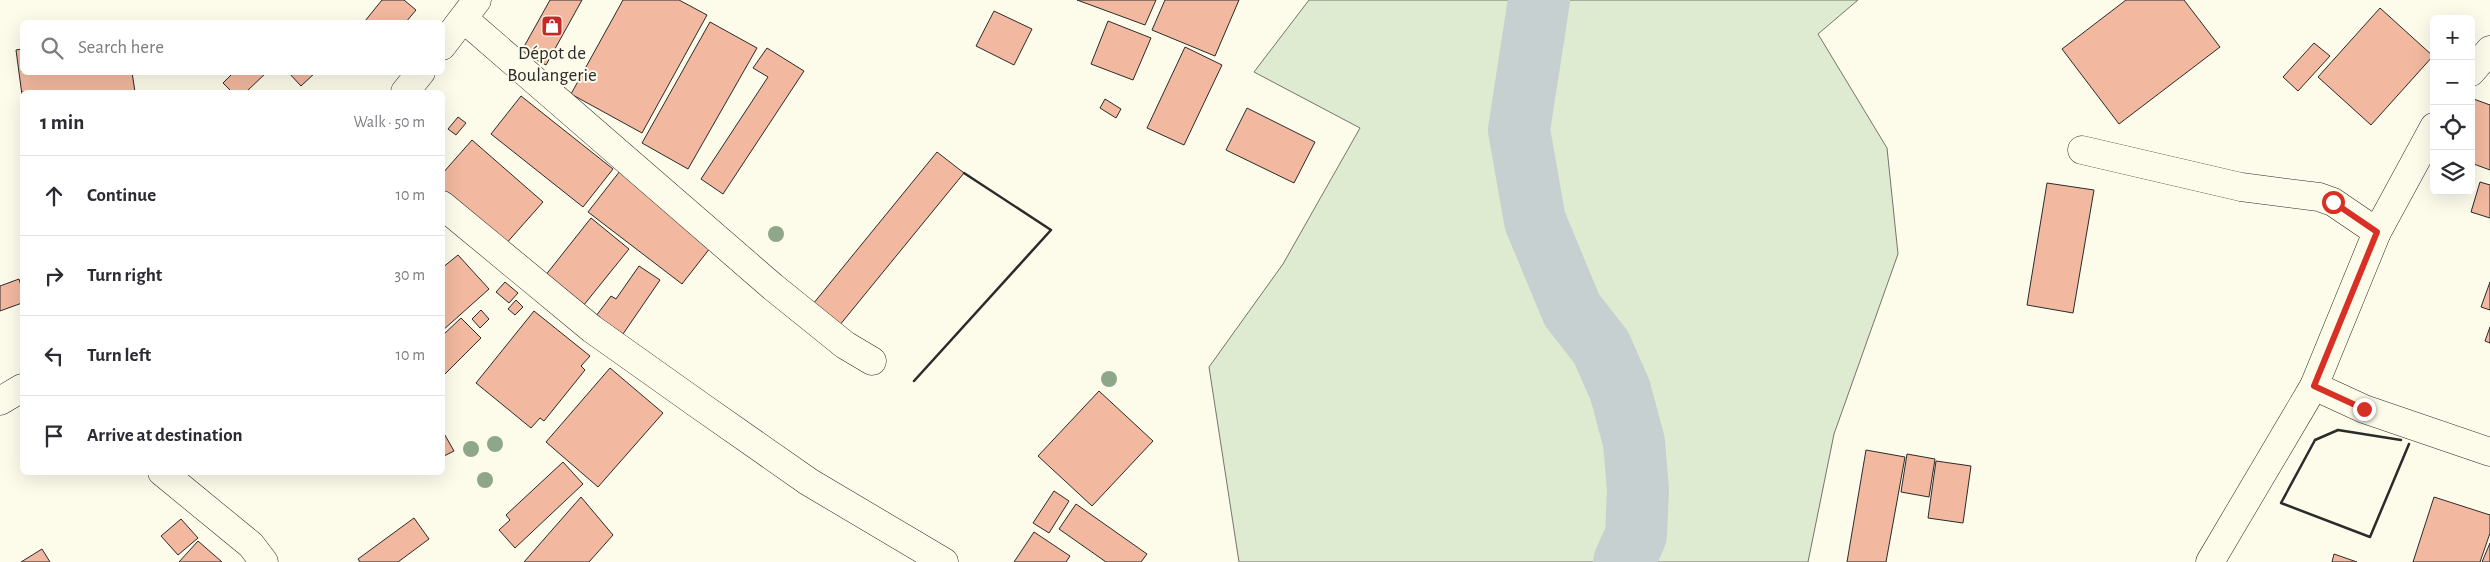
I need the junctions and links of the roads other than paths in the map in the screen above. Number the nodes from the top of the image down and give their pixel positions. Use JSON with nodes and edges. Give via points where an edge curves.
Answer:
{"nodes":[{"id":1,"x":470,"y":9,"type":"edge"},
{"id":2,"x":445,"y":42,"type":"edge"},
{"id":3,"x":2490,"y":50,"type":"edge"},
{"id":4,"x":2475,"y":67,"type":"edge"},
{"id":5,"x":419,"y":75,"type":"edge"},
{"id":6,"x":407,"y":90,"type":"edge"},
{"id":7,"x":2430,"y":134,"type":"edge"},
{"id":8,"x":2082,"y":150,"type":"dead end"},
{"id":9,"x":445,"y":207,"type":"edge"},
{"id":10,"x":2377,"y":232,"type":"junction"},
{"id":11,"x":872,"y":361,"type":"dead end"},
{"id":12,"x":2314,"y":386,"type":"junction"},
{"id":13,"x":20,"y":389,"type":"edge"},
{"id":14,"x":0,"y":401,"type":"edge"},
{"id":15,"x":2490,"y":452,"type":"edge"},
{"id":16,"x":166,"y":475,"type":"edge"},
{"id":17,"x":264,"y":562,"type":"edge"},
{"id":18,"x":944,"y":562,"type":"edge"},
{"id":19,"x":2210,"y":562,"type":"edge"}],
"edges":[{"from":1,"to":2,"type":"street"},
{"from":1,"to":11,"type":"street","via":[[774,287],[845,345]]},
{"from":3,"to":4,"type":"street"},
{"from":5,"to":6,"type":"street"},
{"from":7,"to":10,"type":"street"},
{"from":8,"to":10,"type":"street","via":[[2241,187],[2319,197],[2333,202]]},
{"from":9,"to":18,"type":"street","via":[[615,345],[809,482]]},
{"from":10,"to":12,"type":"street"},
{"from":12,"to":15,"type":"street","via":[[2364,409]]},
{"from":12,"to":19,"type":"street"},
{"from":13,"to":14,"type":"street"},
{"from":16,"to":17,"type":"street","via":[[250,545]]}]}
